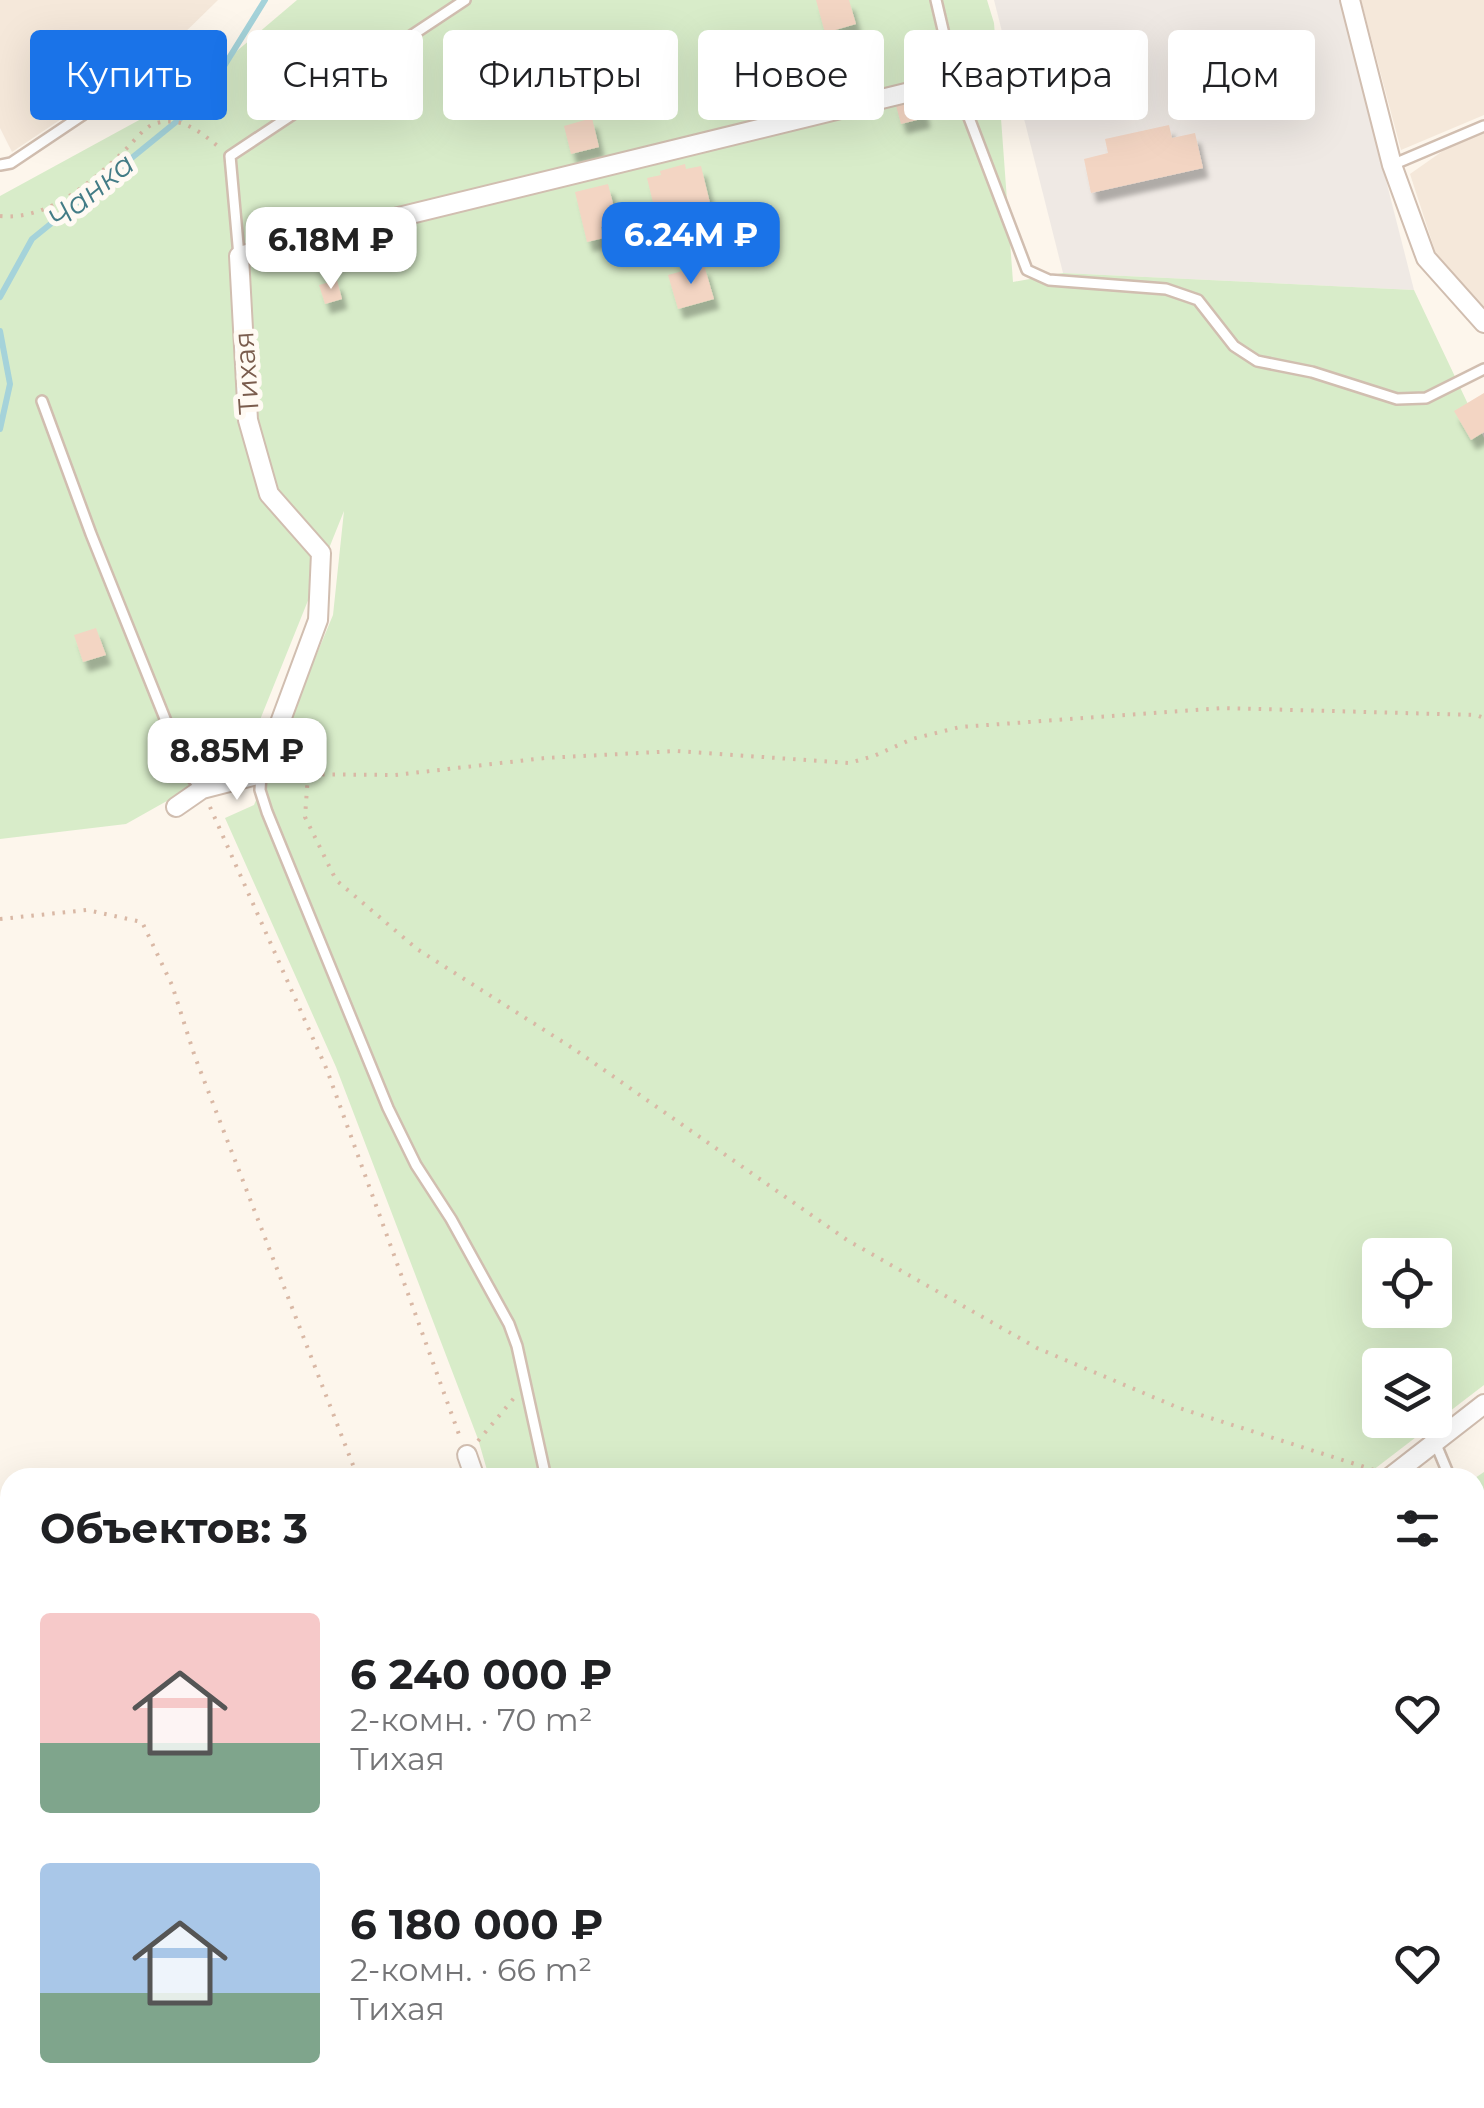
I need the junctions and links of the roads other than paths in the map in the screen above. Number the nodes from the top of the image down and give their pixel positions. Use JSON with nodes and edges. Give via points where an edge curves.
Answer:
{"nodes":[{"id":1,"x":465,"y":0,"type":"edge"},
{"id":2,"x":936,"y":0,"type":"edge"},
{"id":3,"x":1350,"y":0,"type":"edge"},
{"id":4,"x":943,"y":30,"type":"edge"},
{"id":5,"x":904,"y":94,"type":"edge"},
{"id":6,"x":75,"y":120,"type":"edge"},
{"id":7,"x":970,"y":120,"type":"edge"},
{"id":8,"x":1484,"y":126,"type":"edge"},
{"id":9,"x":1392,"y":165,"type":"junction"},
{"id":10,"x":0,"y":166,"type":"edge"},
{"id":11,"x":239,"y":256,"type":"junction"},
{"id":12,"x":1484,"y":323,"type":"edge"},
{"id":13,"x":1484,"y":368,"type":"edge"},
{"id":14,"x":42,"y":401,"type":"dead end"},
{"id":15,"x":260,"y":774,"type":"junction"},
{"id":16,"x":202,"y":790,"type":"junction"},
{"id":17,"x":176,"y":808,"type":"dead end"},
{"id":18,"x":1484,"y":1404,"type":"edge"},
{"id":19,"x":1435,"y":1442,"type":"junction"},
{"id":20,"x":467,"y":1455,"type":"road end"},
{"id":21,"x":472,"y":1468,"type":"edge"},
{"id":22,"x":544,"y":1468,"type":"edge"},
{"id":23,"x":1401,"y":1468,"type":"edge"},
{"id":24,"x":1446,"y":1468,"type":"edge"}],
"edges":[{"from":1,"to":11,"type":"lane","via":[[230,156]]},
{"from":2,"to":4,"type":"lane"},
{"from":3,"to":9,"type":"street"},
{"from":5,"to":11,"type":"street"},
{"from":6,"to":10,"type":"lane"},
{"from":7,"to":13,"type":"lane","via":[[1026,270],[1049,280],[1166,289],[1198,300],[1234,346],[1257,360],[1397,400],[1426,398]]},
{"from":8,"to":9,"type":"lane"},
{"from":9,"to":12,"type":"street","via":[[1426,258]]},
{"from":11,"to":15,"type":"street","name":"Тихая","via":[[248,420],[268,494],[320,553],[318,620]]},
{"from":14,"to":16,"type":"lane","via":[[186,771]]},
{"from":15,"to":16,"type":"street"},
{"from":15,"to":22,"type":"lane","via":[[268,812],[388,1108],[509,1324]]},
{"from":16,"to":17,"type":"street"},
{"from":18,"to":19,"type":"street"},
{"from":19,"to":23,"type":"street"},
{"from":19,"to":24,"type":"lane"},
{"from":20,"to":21,"type":"street"}]}
